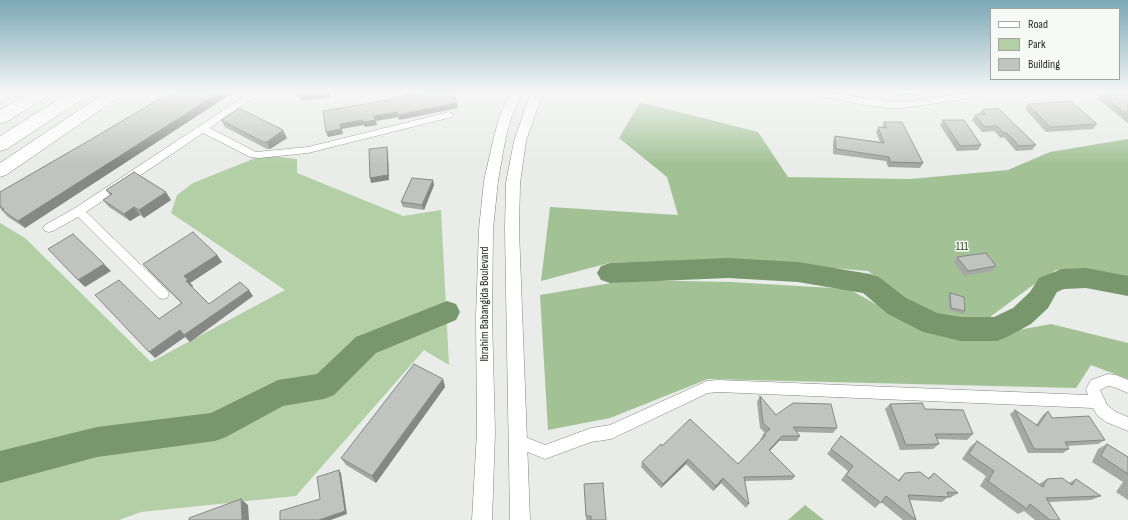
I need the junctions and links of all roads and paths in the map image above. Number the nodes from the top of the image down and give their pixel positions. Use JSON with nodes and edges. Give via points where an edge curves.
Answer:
{"nodes":[{"id":1,"x":44,"y":116,"type":"edge"},
{"id":2,"x":80,"y":116,"type":"edge"},
{"id":3,"x":219,"y":116,"type":"edge"},
{"id":4,"x":445,"y":116,"type":"edge"},
{"id":5,"x":506,"y":116,"type":"edge"},
{"id":6,"x":528,"y":116,"type":"edge"},
{"id":7,"x":201,"y":128,"type":"junction"},
{"id":8,"x":0,"y":145,"type":"edge"},
{"id":9,"x":0,"y":170,"type":"edge"},
{"id":10,"x":79,"y":211,"type":"junction"},
{"id":11,"x":49,"y":228,"type":"dead end"},
{"id":12,"x":164,"y":294,"type":"edge"},
{"id":13,"x":1128,"y":386,"type":"edge"},
{"id":14,"x":1096,"y":402,"type":"junction"},
{"id":15,"x":1128,"y":424,"type":"edge"},
{"id":16,"x":518,"y":441,"type":"junction"},
{"id":17,"x":482,"y":520,"type":"edge"},
{"id":18,"x":520,"y":520,"type":"edge"}],
"edges":[{"from":1,"to":8,"type":"highway"},
{"from":2,"to":9,"type":"highway"},
{"from":3,"to":7,"type":"street"},
{"from":4,"to":7,"type":"street","via":[[308,150],[259,155],[254,155]]},
{"from":5,"to":17,"type":"street","name":"Ibrahim Babangida Boulevard","via":[[491,181],[486,229],[486,432]]},
{"from":6,"to":16,"type":"street","via":[[520,141],[513,183]]},
{"from":7,"to":10,"type":"street"},
{"from":10,"to":11,"type":"street"},
{"from":10,"to":12,"type":"street"},
{"from":13,"to":14,"type":"street","via":[[1116,381],[1101,381],[1093,389]]},
{"from":14,"to":15,"type":"street","via":[[1111,416]]},
{"from":14,"to":16,"type":"street","via":[[718,386],[707,387],[611,432],[591,435],[544,452]]},
{"from":16,"to":18,"type":"street"}]}
